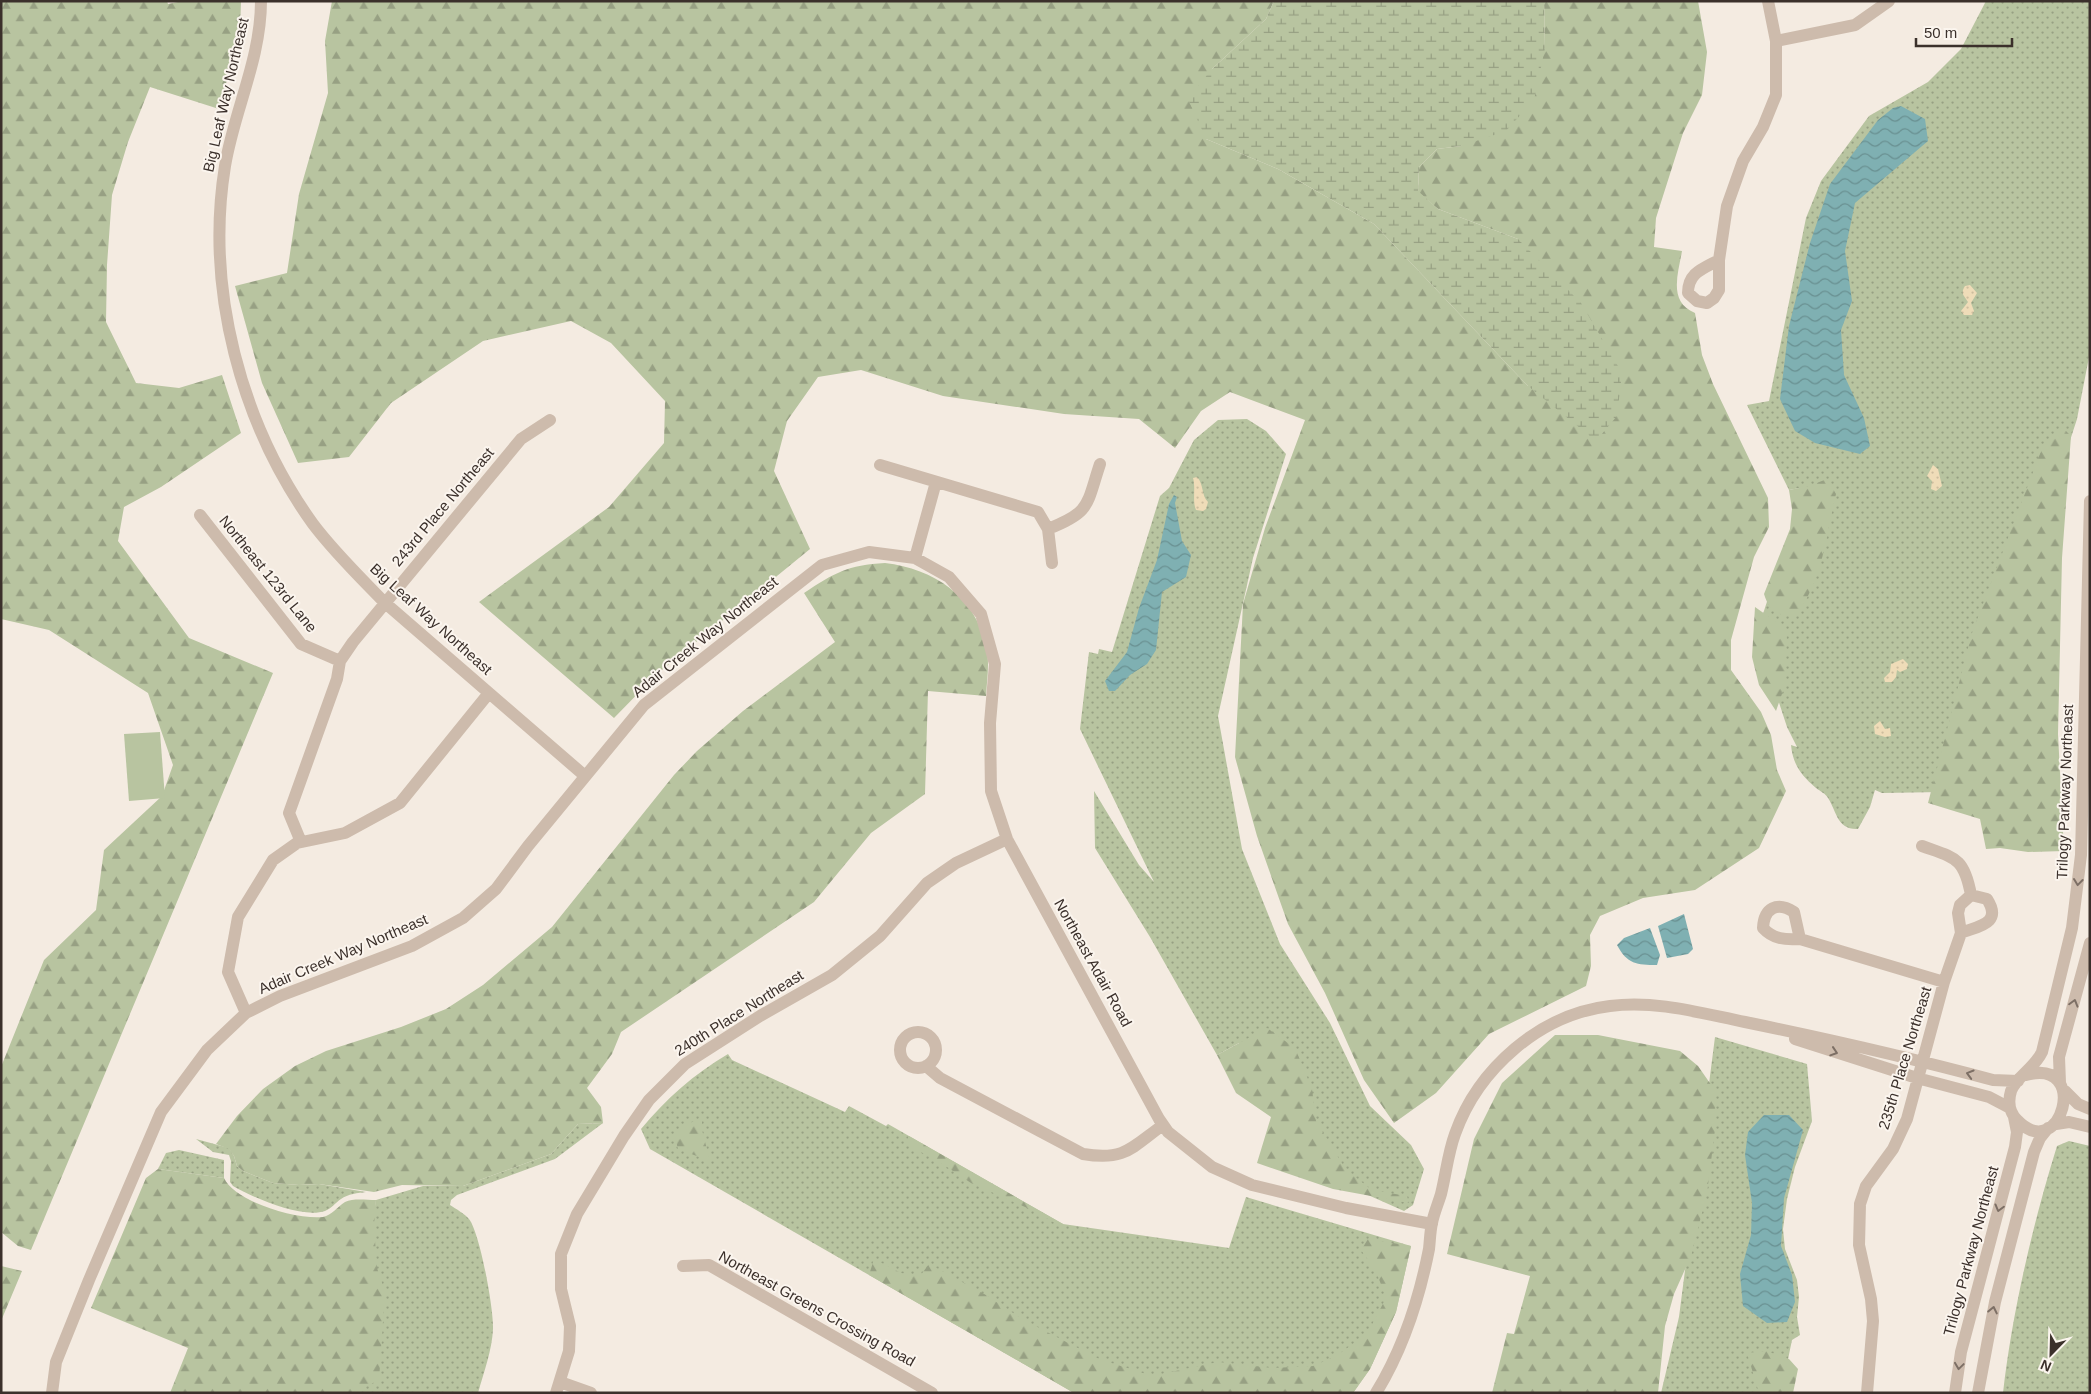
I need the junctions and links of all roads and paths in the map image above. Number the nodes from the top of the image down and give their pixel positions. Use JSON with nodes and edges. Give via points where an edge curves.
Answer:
{"nodes":[{"id":1,"x":260,"y":1,"type":"edge"},
{"id":2,"x":1768,"y":1,"type":"edge"},
{"id":3,"x":1889,"y":1,"type":"edge"},
{"id":4,"x":1776,"y":41,"type":"junction"},
{"id":5,"x":1719,"y":260,"type":"dead end"},
{"id":6,"x":550,"y":420,"type":"dead end"},
{"id":7,"x":1100,"y":464,"type":"dead end"},
{"id":8,"x":880,"y":465,"type":"dead end"},
{"id":9,"x":936,"y":482,"type":"junction"},
{"id":10,"x":2090,"y":501,"type":"edge"},
{"id":11,"x":200,"y":514,"type":"dead end"},
{"id":12,"x":1048,"y":529,"type":"junction"},
{"id":13,"x":915,"y":558,"type":"junction"},
{"id":14,"x":1052,"y":563,"type":"dead end"},
{"id":15,"x":384,"y":602,"type":"junction"},
{"id":16,"x":340,"y":661,"type":"junction"},
{"id":17,"x":489,"y":693,"type":"junction"},
{"id":18,"x":585,"y":776,"type":"junction"},
{"id":19,"x":1007,"y":839,"type":"junction"},
{"id":20,"x":301,"y":842,"type":"junction"},
{"id":21,"x":1922,"y":846,"type":"dead end"},
{"id":22,"x":1971,"y":895,"type":"junction"},
{"id":23,"x":1961,"y":933,"type":"junction"},
{"id":24,"x":1800,"y":939,"type":"dead end"},
{"id":25,"x":2090,"y":943,"type":"edge"},
{"id":26,"x":1944,"y":982,"type":"junction"},
{"id":27,"x":246,"y":1013,"type":"junction"},
{"id":28,"x":1738,"y":1021,"type":"junction"},
{"id":29,"x":1922,"y":1061,"type":"junction"},
{"id":30,"x":926,"y":1066,"type":"dead end"},
{"id":31,"x":1918,"y":1078,"type":"junction"},
{"id":32,"x":2022,"y":1078,"type":"junction"},
{"id":33,"x":2063,"y":1087,"type":"junction"},
{"id":34,"x":2090,"y":1109,"type":"edge"},
{"id":35,"x":2012,"y":1113,"type":"junction"},
{"id":36,"x":1163,"y":1125,"type":"junction"},
{"id":37,"x":2052,"y":1126,"type":"junction"},
{"id":38,"x":2090,"y":1127,"type":"edge"},
{"id":39,"x":1432,"y":1224,"type":"junction"},
{"id":40,"x":683,"y":1266,"type":"dead end"},
{"id":41,"x":558,"y":1387,"type":"edge"},
{"id":42,"x":929,"y":1392,"type":"edge"},
{"id":43,"x":52,"y":1393,"type":"edge"},
{"id":44,"x":591,"y":1393,"type":"edge"},
{"id":45,"x":1376,"y":1393,"type":"edge"},
{"id":46,"x":1866,"y":1393,"type":"edge"},
{"id":47,"x":1955,"y":1393,"type":"edge"},
{"id":48,"x":1978,"y":1393,"type":"edge"}],
"edges":[{"from":1,"to":15,"type":"street","name":"Big Leaf Way Northeast","via":[[256,48],[224,168],[220,220],[224,295],[230,333],[251,410],[281,473],[314,524]]},
{"from":2,"to":4,"type":"street"},
{"from":3,"to":4,"type":"street","via":[[1855,25]]},
{"from":4,"to":5,"type":"street","via":[[1776,95],[1763,127],[1743,160],[1727,206]]},
{"from":6,"to":15,"type":"street","name":"243rd Place Northeast","via":[[521,439]]},
{"from":7,"to":12,"type":"street","via":[[1086,506],[1074,519]]},
{"from":8,"to":9,"type":"street"},
{"from":9,"to":12,"type":"street","via":[[1038,512]]},
{"from":9,"to":13,"type":"street"},
{"from":10,"to":32,"type":"street","name":"Trilogy Parkway Northeast","one_way":true,"via":[[2081,855],[2072,928],[2058,993],[2042,1052]]},
{"from":11,"to":16,"type":"street","name":"Northeast 123rd Lane","via":[[301,644]]},
{"from":12,"to":14,"type":"street"},
{"from":13,"to":18,"type":"street","name":"Adair Creek Way Northeast","via":[[869,552],[822,565],[644,705]]},
{"from":13,"to":19,"type":"street","name":"Northeast Adair Road","via":[[949,577],[981,614],[995,664],[990,723],[991,791]]},
{"from":15,"to":16,"type":"street","name":"243rd Place Northeast"},
{"from":15,"to":17,"type":"street","name":"Big Leaf Way Northeast"},
{"from":16,"to":20,"type":"street","name":"243rd Place Northeast","via":[[334,688],[289,813]]},
{"from":17,"to":18,"type":"street","name":"Big Leaf Way Northeast"},
{"from":17,"to":20,"type":"street","via":[[400,803],[345,833]]},
{"from":18,"to":27,"type":"street","name":"Adair Creek Way Northeast","via":[[496,889],[462,918],[412,946],[280,996]]},
{"from":19,"to":36,"type":"street","name":"Northeast Adair Road"},
{"from":19,"to":41,"type":"street","name":"240th Place Northeast","via":[[956,863],[927,883],[880,936],[832,975],[685,1064],[649,1100],[577,1214],[560,1254],[561,1289],[570,1326],[569,1351]]},
{"from":20,"to":27,"type":"street","via":[[273,860],[238,917],[228,972]]},
{"from":21,"to":22,"type":"street","via":[[1954,858],[1965,870]]},
{"from":22,"to":23,"type":"street","name":"235th Place Northeast","via":[[1960,905]]},
{"from":22,"to":23,"type":"street","via":[[1987,899],[1992,914],[1981,928]]},
{"from":23,"to":26,"type":"street","name":"235th Place Northeast"},
{"from":24,"to":26,"type":"street"},
{"from":33,"to":25,"type":"street","one_way":true,"via":[[2059,1057]]},
{"from":26,"to":29,"type":"street","name":"235th Place Northeast"},
{"from":27,"to":43,"type":"street","name":"Adair Creek Way Northeast","via":[[206,1050],[161,1112],[58,1358]]},
{"from":28,"to":29,"type":"street"},
{"from":28,"to":31,"type":"street","one_way":true},
{"from":28,"to":39,"type":"street","via":[[1661,1005],[1609,1006],[1578,1014],[1545,1028],[1497,1064],[1464,1113],[1454,1135]]},
{"from":29,"to":31,"type":"street","name":"235th Place Northeast"},
{"from":32,"to":29,"type":"street","one_way":true,"via":[[1993,1080]]},
{"from":30,"to":36,"type":"street","via":[[940,1078],[1083,1154],[1115,1156]]},
{"from":31,"to":35,"type":"street","via":[[1989,1097]]},
{"from":31,"to":46,"type":"street","name":"235th Place Northeast","via":[[1898,1139],[1866,1186],[1860,1204],[1858,1245],[1873,1321]]},
{"from":32,"to":33,"type":"street","via":[[2045,1073]]},
{"from":32,"to":35,"type":"street","via":[[2009,1098]]},
{"from":33,"to":34,"type":"street","via":[[2078,1104]]},
{"from":33,"to":37,"type":"street","via":[[2066,1108]]},
{"from":35,"to":37,"type":"street","via":[[2021,1124],[2030,1128]]},
{"from":35,"to":47,"type":"street","name":"Trilogy Parkway Northeast","one_way":true,"via":[[2017,1132],[2015,1147],[1964,1343]]},
{"from":36,"to":39,"type":"street","name":"Northeast Adair Road","via":[[1212,1167],[1252,1185],[1346,1208]]},
{"from":37,"to":38,"type":"street","via":[[2069,1122]]},
{"from":48,"to":37,"type":"street","one_way":true,"via":[[1995,1302],[2034,1152],[2040,1138]]},
{"from":39,"to":45,"type":"street","via":[[1413,1313],[1400,1348]]},
{"from":40,"to":42,"type":"street","name":"Northeast Greens Crossing Road","via":[[709,1265]]},
{"from":41,"to":44,"type":"street"}]}
